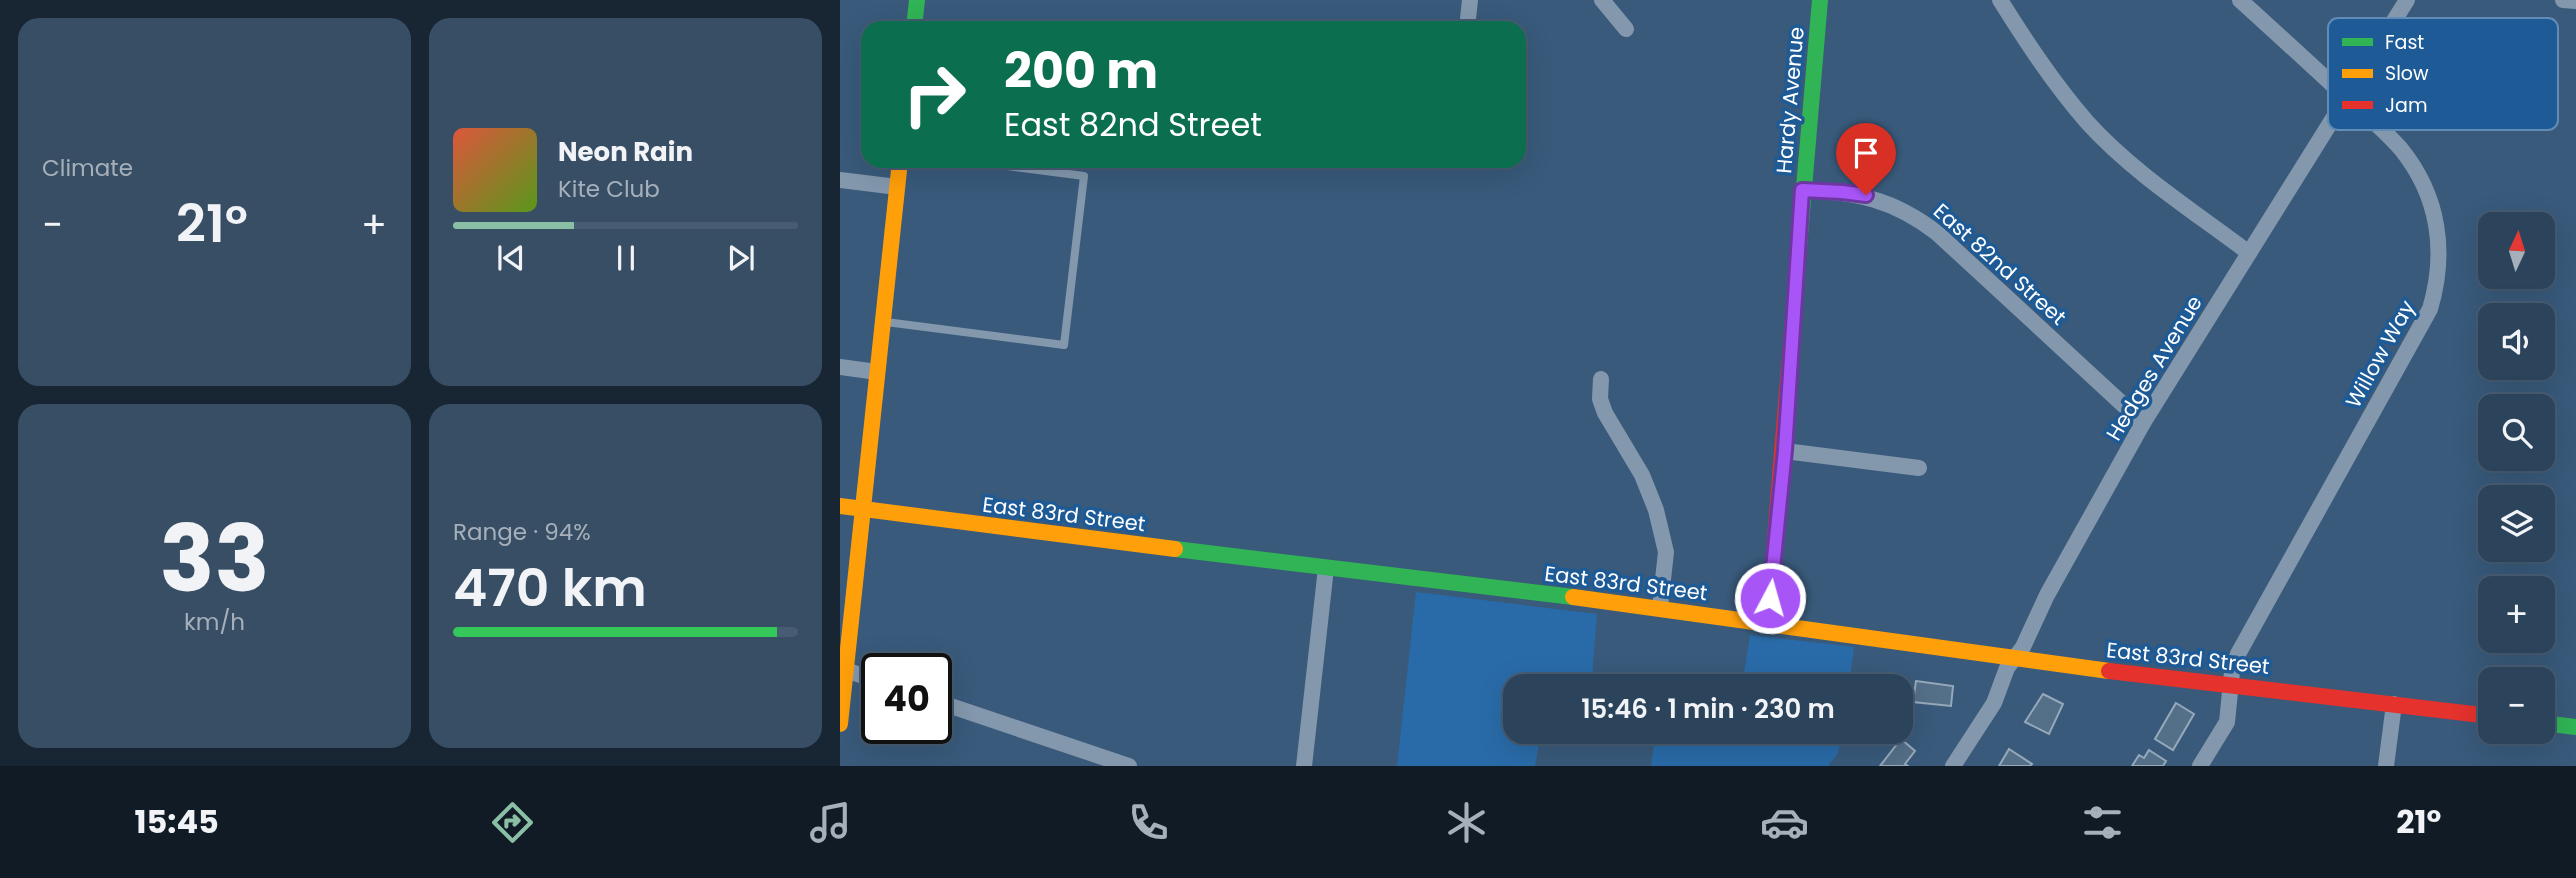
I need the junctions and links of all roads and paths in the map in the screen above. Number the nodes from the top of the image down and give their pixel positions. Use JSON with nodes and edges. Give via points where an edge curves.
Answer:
{"nodes":[{"id":1,"x":916,"y":0,"type":"edge"},
{"id":2,"x":1470,"y":0,"type":"edge"},
{"id":3,"x":1602,"y":0,"type":"edge"},
{"id":4,"x":1820,"y":0,"type":"edge"},
{"id":5,"x":2000,"y":0,"type":"edge"},
{"id":6,"x":2240,"y":0,"type":"edge"},
{"id":7,"x":2407,"y":0,"type":"edge"},
{"id":8,"x":2563,"y":0,"type":"edge"},
{"id":9,"x":2576,"y":1,"type":"edge"},
{"id":10,"x":2396,"y":18,"type":"edge"},
{"id":11,"x":914,"y":21,"type":"edge"},
{"id":12,"x":1468,"y":21,"type":"edge"},
{"id":13,"x":1626,"y":29,"type":"dead end"},
{"id":14,"x":2328,"y":81,"type":"edge"},
{"id":15,"x":2328,"y":126,"type":"edge"},
{"id":16,"x":2380,"y":130,"type":"edge"},
{"id":17,"x":899,"y":168,"type":"edge"},
{"id":18,"x":1023,"y":168,"type":"edge"},
{"id":19,"x":840,"y":180,"type":"edge"},
{"id":20,"x":897,"y":187,"type":"junction"},
{"id":21,"x":1802,"y":190,"type":"junction"},
{"id":22,"x":2249,"y":253,"type":"junction"},
{"id":23,"x":883,"y":322,"type":"junction"},
{"id":24,"x":840,"y":367,"type":"edge"},
{"id":25,"x":877,"y":372,"type":"junction"},
{"id":26,"x":1601,"y":379,"type":"dead end"},
{"id":27,"x":2143,"y":423,"type":"junction"},
{"id":28,"x":1785,"y":450,"type":"junction"},
{"id":29,"x":1919,"y":468,"type":"dead end"},
{"id":30,"x":840,"y":506,"type":"edge"},
{"id":31,"x":863,"y":509,"type":"junction"},
{"id":32,"x":1326,"y":568,"type":"junction"},
{"id":33,"x":1660,"y":607,"type":"junction"},
{"id":34,"x":1768,"y":622,"type":"junction"},
{"id":35,"x":2014,"y":658,"type":"junction"},
{"id":36,"x":846,"y":670,"type":"junction"},
{"id":37,"x":861,"y":675,"type":"edge"},
{"id":38,"x":2231,"y":684,"type":"junction"},
{"id":39,"x":2394,"y":704,"type":"junction"},
{"id":40,"x":952,"y":706,"type":"edge"},
{"id":41,"x":2478,"y":714,"type":"edge"},
{"id":42,"x":840,"y":724,"type":"edge"},
{"id":43,"x":2555,"y":724,"type":"edge"},
{"id":44,"x":2576,"y":727,"type":"edge"},
{"id":45,"x":1129,"y":766,"type":"edge"},
{"id":46,"x":1304,"y":766,"type":"edge"},
{"id":47,"x":1953,"y":766,"type":"edge"},
{"id":48,"x":2200,"y":766,"type":"edge"},
{"id":49,"x":2386,"y":766,"type":"edge"}],
"edges":[{"from":1,"to":11,"type":"street"},
{"from":2,"to":12,"type":"street"},
{"from":3,"to":13,"type":"street"},
{"from":4,"to":21,"type":"street","name":"Hardy Avenue"},
{"from":5,"to":22,"type":"street","via":[[2042,66],[2088,123],[2127,160]]},
{"from":6,"to":14,"type":"street","name":"Willow Way"},
{"from":7,"to":10,"type":"street","name":"Hedges Avenue"},
{"from":8,"to":9,"type":"street"},
{"from":15,"to":22,"type":"street","name":"Hedges Avenue"},
{"from":16,"to":38,"type":"street","name":"Willow Way","via":[[2400,149],[2425,186],[2439,239],[2436,288],[2430,310],[2238,654]]},
{"from":17,"to":20,"type":"street"},
{"from":18,"to":23,"type":"lane","via":[[1084,176],[1064,345]]},
{"from":19,"to":20,"type":"street"},
{"from":20,"to":23,"type":"street"},
{"from":21,"to":27,"type":"street","name":"East 82nd Street","via":[[1866,195],[1919,219]]},
{"from":21,"to":28,"type":"street","name":"Hardy Avenue"},
{"from":22,"to":27,"type":"street","name":"Hedges Avenue"},
{"from":23,"to":25,"type":"street"},
{"from":24,"to":25,"type":"street"},
{"from":25,"to":31,"type":"street"},
{"from":26,"to":33,"type":"street","via":[[1605,413],[1642,475],[1656,510],[1666,552]]},
{"from":27,"to":35,"type":"street","name":"Hedges Avenue"},
{"from":28,"to":29,"type":"street"},
{"from":28,"to":34,"type":"street","name":"Hardy Avenue"},
{"from":30,"to":31,"type":"street","name":"East 83rd Street"},
{"from":31,"to":32,"type":"street","name":"East 83rd Street"},
{"from":31,"to":36,"type":"street"},
{"from":32,"to":33,"type":"street","name":"East 83rd Street"},
{"from":32,"to":46,"type":"street"},
{"from":33,"to":34,"type":"street","name":"East 83rd Street"},
{"from":34,"to":35,"type":"street","name":"East 83rd Street"},
{"from":35,"to":38,"type":"street","name":"East 83rd Street"},
{"from":35,"to":47,"type":"street","name":"Hedges Avenue","via":[[1994,703]]},
{"from":36,"to":37,"type":"street"},
{"from":36,"to":42,"type":"street"},
{"from":38,"to":39,"type":"street","name":"East 83rd Street"},
{"from":38,"to":48,"type":"street","name":"Willow Way","via":[[2227,722]]},
{"from":39,"to":41,"type":"street","name":"East 83rd Street"},
{"from":39,"to":49,"type":"street"},
{"from":40,"to":45,"type":"street"},
{"from":43,"to":44,"type":"street"}]}
